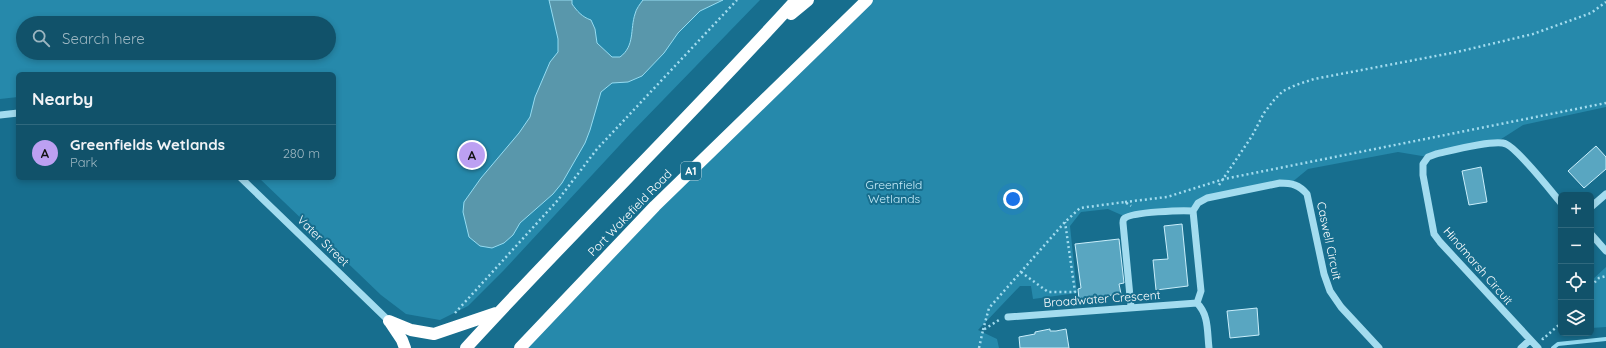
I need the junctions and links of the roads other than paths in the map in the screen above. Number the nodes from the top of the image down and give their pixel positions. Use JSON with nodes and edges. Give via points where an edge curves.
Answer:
{"nodes":[{"id":1,"x":796,"y":0,"type":"edge"},
{"id":2,"x":808,"y":0,"type":"edge"},
{"id":3,"x":867,"y":0,"type":"edge"},
{"id":4,"x":759,"y":41,"type":"junction"},
{"id":5,"x":16,"y":113,"type":"edge"},
{"id":6,"x":0,"y":115,"type":"edge"},
{"id":7,"x":243,"y":180,"type":"edge"},
{"id":8,"x":1606,"y":194,"type":"edge"},
{"id":9,"x":1558,"y":199,"type":"edge"},
{"id":10,"x":1594,"y":204,"type":"edge"},
{"id":11,"x":1193,"y":211,"type":"junction"},
{"id":12,"x":1594,"y":237,"type":"edge"},
{"id":13,"x":1606,"y":251,"type":"edge"},
{"id":14,"x":1197,"y":303,"type":"junction"},
{"id":15,"x":1131,"y":308,"type":"junction"},
{"id":16,"x":498,"y":312,"type":"junction"},
{"id":17,"x":1008,"y":317,"type":"road end"},
{"id":18,"x":389,"y":321,"type":"junction"},
{"id":19,"x":1530,"y":340,"type":"junction"},
{"id":20,"x":405,"y":348,"type":"edge"},
{"id":21,"x":466,"y":348,"type":"edge"},
{"id":22,"x":520,"y":348,"type":"edge"},
{"id":23,"x":1209,"y":348,"type":"edge"},
{"id":24,"x":1379,"y":348,"type":"edge"},
{"id":25,"x":1521,"y":348,"type":"edge"},
{"id":26,"x":1538,"y":348,"type":"edge"}],
"edges":[{"from":1,"to":4,"type":"highway"},
{"from":2,"to":4,"type":"highway"},
{"from":3,"to":22,"type":"highway","name":"Port Wakefield Road","number":"A1","via":[[655,206]]},
{"from":4,"to":16,"type":"highway"},
{"from":5,"to":6,"type":"street"},
{"from":7,"to":18,"type":"street","name":"Vater Street"},
{"from":8,"to":10,"type":"street"},
{"from":9,"to":19,"type":"street","name":"Hindmarsh Circuit","via":[[1516,150],[1506,143],[1436,154],[1428,157],[1423,164],[1434,234]]},
{"from":11,"to":14,"type":"street","via":[[1201,291]]},
{"from":11,"to":15,"type":"street","via":[[1126,217],[1123,223]]},
{"from":11,"to":24,"type":"street","name":"Caswell Circuit","via":[[1198,203],[1211,197],[1280,183],[1291,183],[1301,187],[1309,198],[1330,292]]},
{"from":12,"to":13,"type":"street"},
{"from":14,"to":15,"type":"street","name":"Broadwater Crescent"},
{"from":14,"to":23,"type":"street","via":[[1203,309],[1206,320]]},
{"from":15,"to":17,"type":"street","name":"Broadwater Crescent"},
{"from":16,"to":18,"type":"highway","via":[[434,334],[420,333]]},
{"from":16,"to":21,"type":"highway"},
{"from":18,"to":20,"type":"highway"},
{"from":19,"to":25,"type":"street"},
{"from":19,"to":26,"type":"street","name":"Hindmarsh Circuit"}]}
